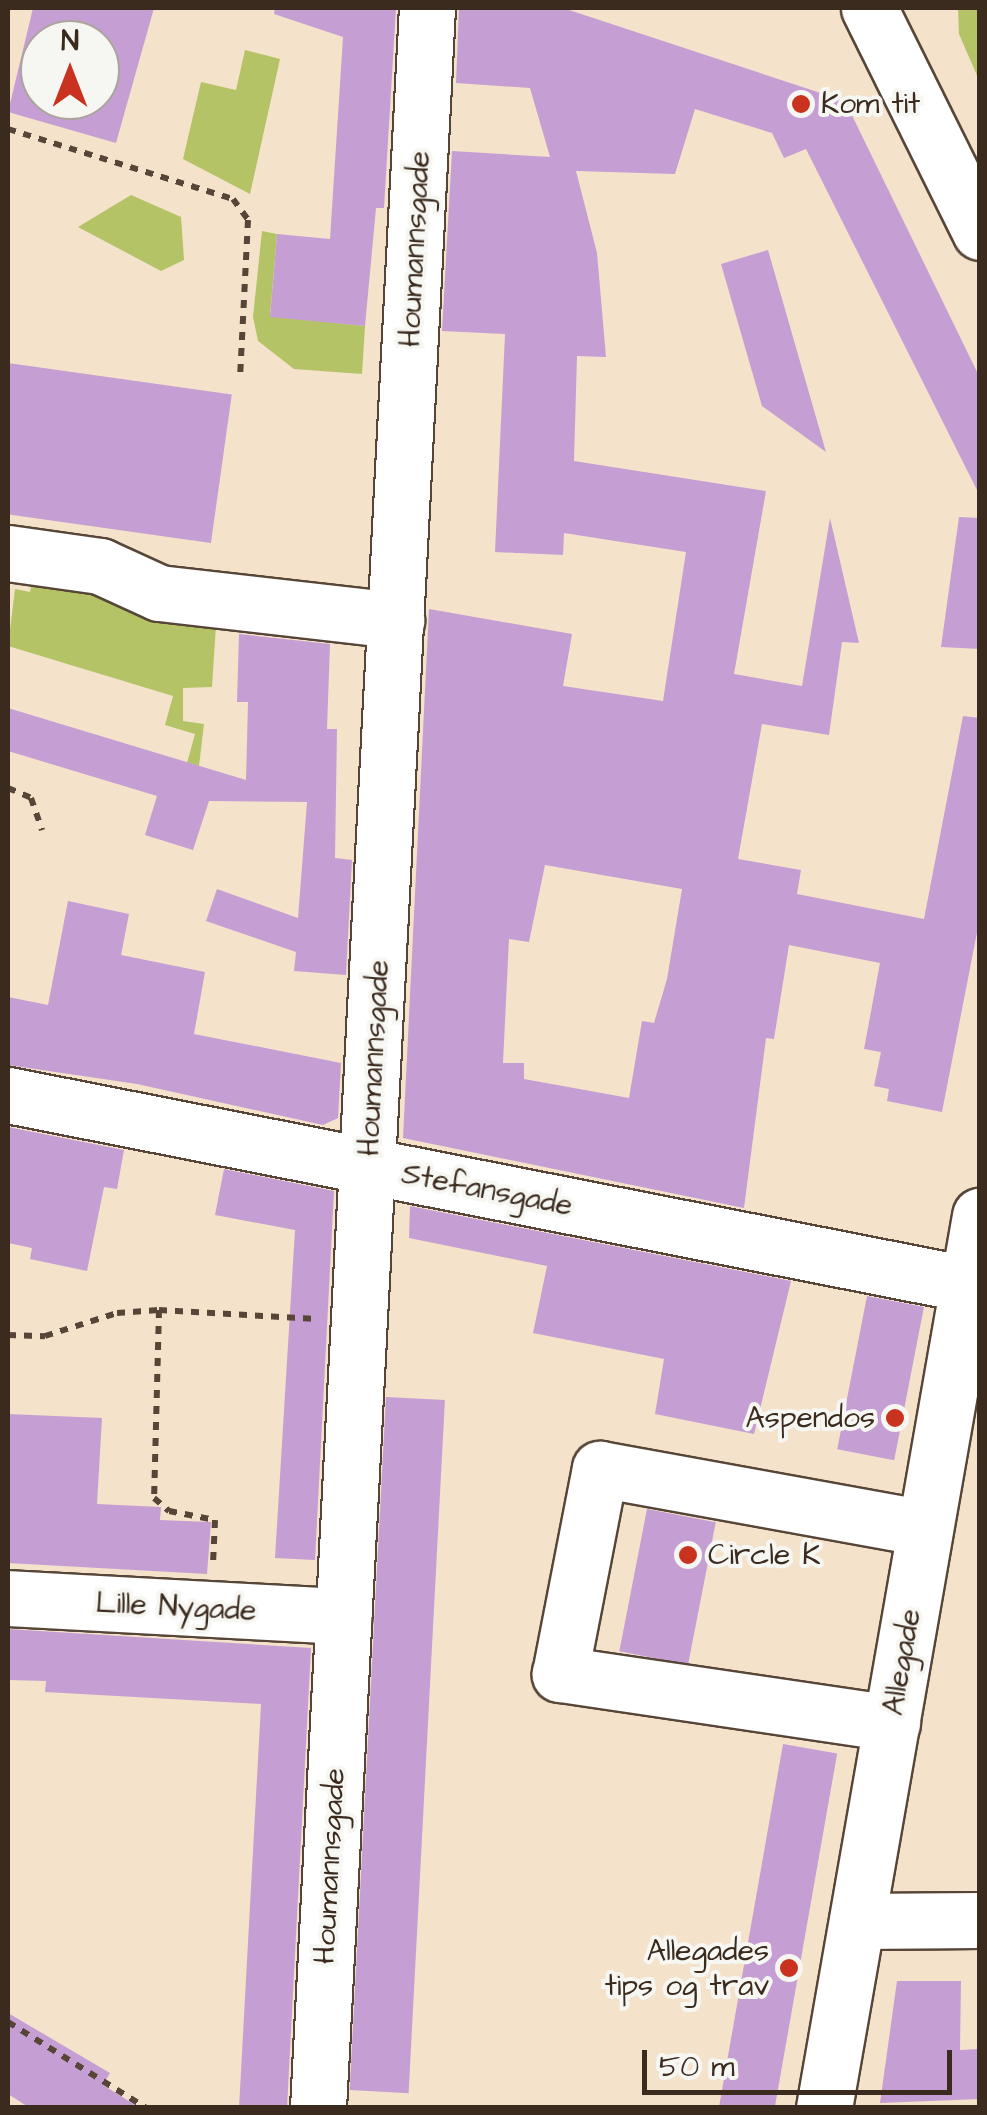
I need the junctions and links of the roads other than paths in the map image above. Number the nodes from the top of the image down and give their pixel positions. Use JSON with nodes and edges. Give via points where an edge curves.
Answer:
{"nodes":[{"id":1,"x":427,"y":8,"type":"edge"},
{"id":2,"x":869,"y":8,"type":"edge"},
{"id":3,"x":980,"y":232,"type":"edge"},
{"id":4,"x":8,"y":553,"type":"edge"},
{"id":5,"x":396,"y":620,"type":"junction"},
{"id":6,"x":8,"y":1095,"type":"edge"},
{"id":7,"x":369,"y":1167,"type":"junction"},
{"id":8,"x":980,"y":1216,"type":"edge"},
{"id":9,"x":967,"y":1284,"type":"junction"},
{"id":10,"x":924,"y":1528,"type":"junction"},
{"id":11,"x":8,"y":1598,"type":"edge"},
{"id":12,"x":344,"y":1616,"type":"junction"},
{"id":13,"x":892,"y":1722,"type":"junction"},
{"id":14,"x":980,"y":1920,"type":"edge"},
{"id":15,"x":857,"y":1921,"type":"junction"},
{"id":16,"x":318,"y":2108,"type":"edge"},
{"id":17,"x":824,"y":2108,"type":"edge"}],
"edges":[{"from":1,"to":5,"type":"street","name":"Houmannsgade"},
{"from":2,"to":3,"type":"street"},
{"from":4,"to":5,"type":"street","via":[[100,566],[159,594]]},
{"from":5,"to":7,"type":"street","name":"Houmannsgade"},
{"from":6,"to":7,"type":"street","name":"Stefansgade"},
{"from":7,"to":9,"type":"street","name":"Stefansgade"},
{"from":7,"to":12,"type":"street","name":"Houmannsgade"},
{"from":8,"to":9,"type":"street","name":"Allegade"},
{"from":9,"to":10,"type":"street","name":"Allegade"},
{"from":10,"to":13,"type":"street","name":"Allegade"},
{"from":10,"to":13,"type":"street","via":[[600,1469],[560,1674]]},
{"from":11,"to":12,"type":"street","name":"Lille Nygade"},
{"from":12,"to":16,"type":"street","name":"Houmannsgade"},
{"from":13,"to":15,"type":"street","name":"Allegade"},
{"from":14,"to":15,"type":"street"},
{"from":15,"to":17,"type":"street","name":"Allegade"}]}
